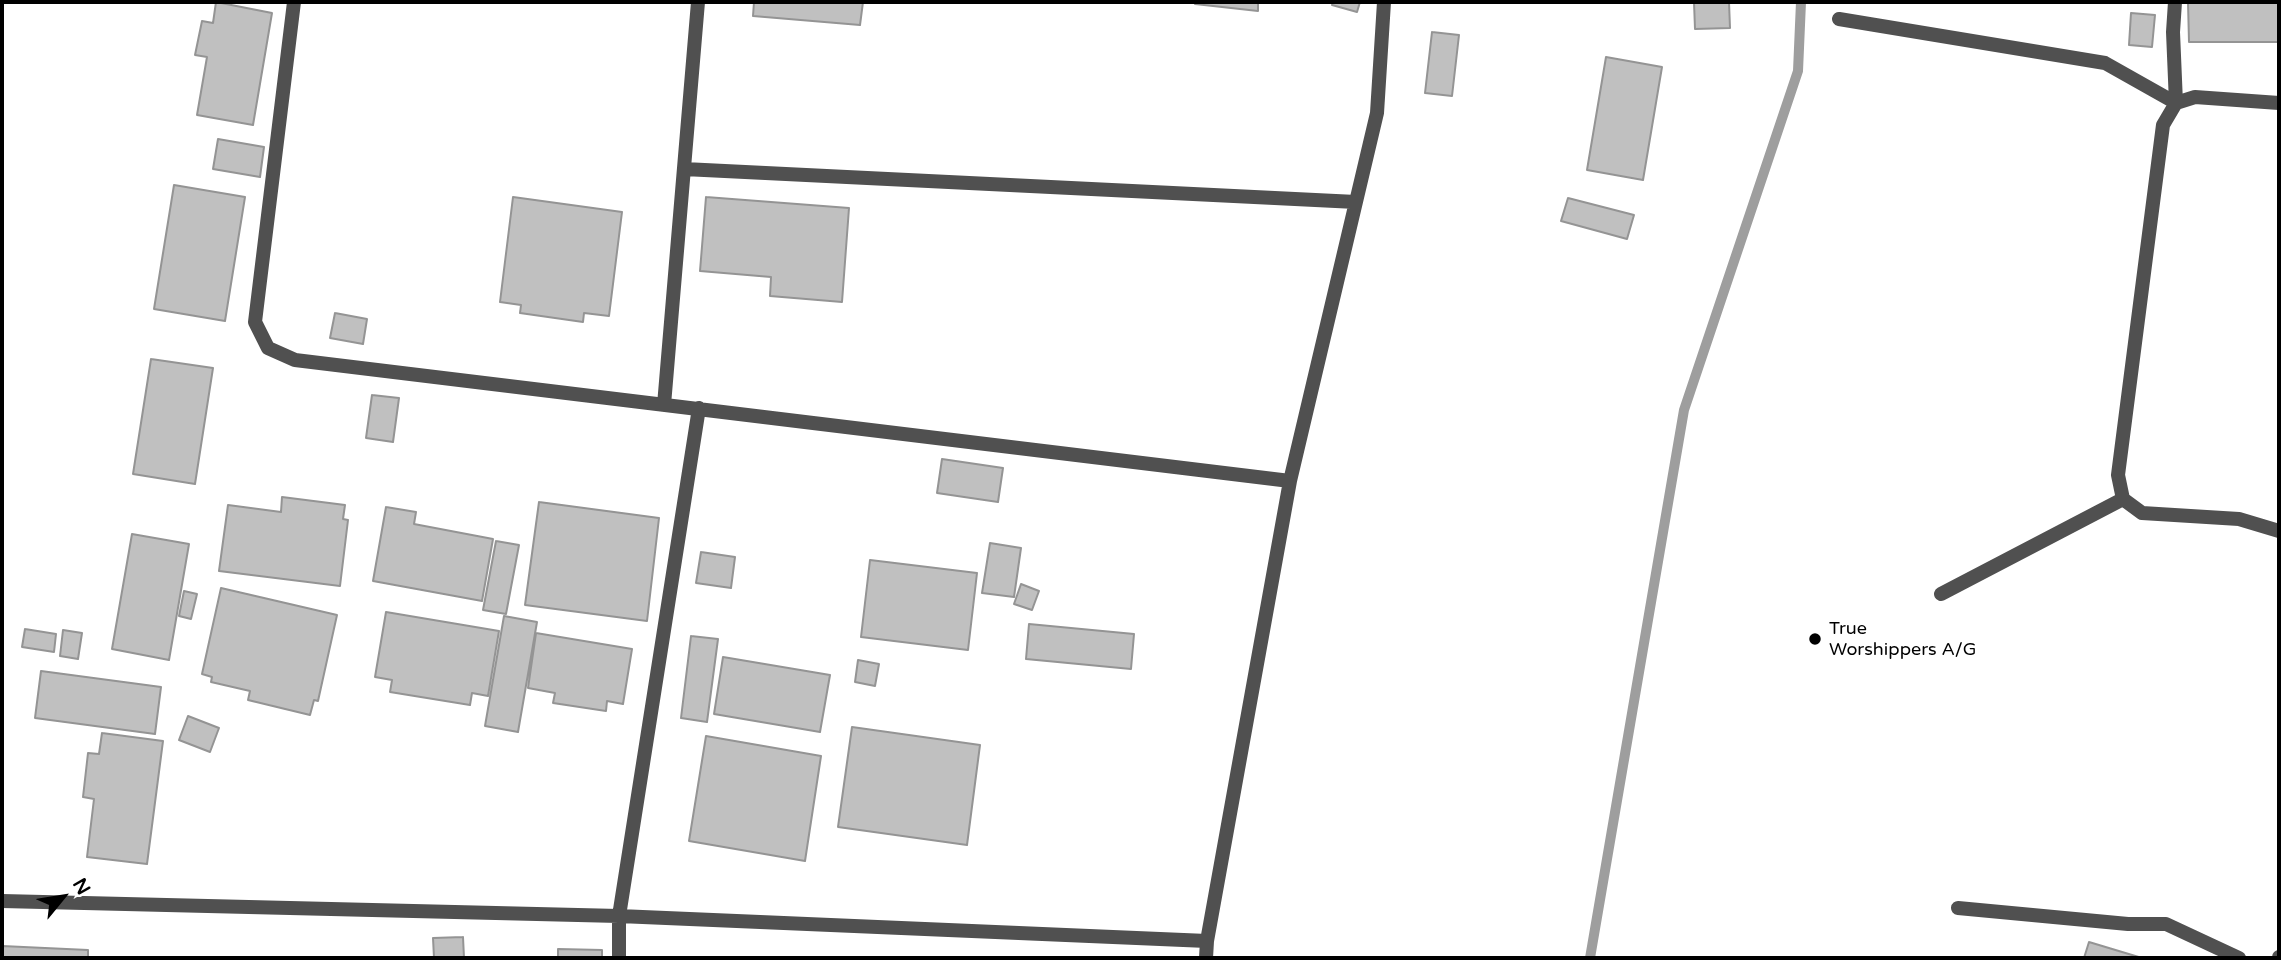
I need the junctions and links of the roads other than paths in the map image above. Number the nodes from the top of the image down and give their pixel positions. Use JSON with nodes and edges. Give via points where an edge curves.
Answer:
{"nodes":[{"id":1,"x":294,"y":2,"type":"edge"},
{"id":2,"x":698,"y":2,"type":"edge"},
{"id":3,"x":1384,"y":2,"type":"edge"},
{"id":4,"x":2175,"y":2,"type":"edge"},
{"id":5,"x":1839,"y":19,"type":"dead end"},
{"id":6,"x":2176,"y":103,"type":"junction"},
{"id":7,"x":2279,"y":103,"type":"edge"},
{"id":8,"x":684,"y":169,"type":"junction"},
{"id":9,"x":1356,"y":202,"type":"junction"},
{"id":10,"x":664,"y":405,"type":"junction"},
{"id":11,"x":699,"y":408,"type":"junction"},
{"id":12,"x":1290,"y":481,"type":"junction"},
{"id":13,"x":2123,"y":499,"type":"junction"},
{"id":14,"x":2279,"y":531,"type":"edge"},
{"id":15,"x":1941,"y":594,"type":"dead end"},
{"id":16,"x":2,"y":901,"type":"edge"},
{"id":17,"x":1958,"y":908,"type":"dead end"},
{"id":18,"x":619,"y":916,"type":"junction"},
{"id":19,"x":1207,"y":941,"type":"junction"},
{"id":20,"x":619,"y":958,"type":"edge"},
{"id":21,"x":1206,"y":958,"type":"edge"},
{"id":22,"x":2239,"y":958,"type":"edge"}],
"edges":[{"from":1,"to":10,"type":"street","via":[[256,322],[268,348],[295,360]]},
{"from":2,"to":8,"type":"street"},
{"from":3,"to":9,"type":"street","via":[[1377,113]]},
{"from":4,"to":6,"type":"street"},
{"from":5,"to":6,"type":"street","via":[[2105,64]]},
{"from":6,"to":7,"type":"street","via":[[2195,97]]},
{"from":6,"to":13,"type":"street","via":[[2163,125],[2118,475]]},
{"from":8,"to":9,"type":"street"},
{"from":8,"to":10,"type":"street"},
{"from":9,"to":12,"type":"street"},
{"from":10,"to":11,"type":"street"},
{"from":11,"to":12,"type":"street"},
{"from":11,"to":18,"type":"street"},
{"from":12,"to":19,"type":"street"},
{"from":13,"to":14,"type":"street","via":[[2141,513],[2239,519]]},
{"from":13,"to":15,"type":"street"},
{"from":16,"to":18,"type":"street"},
{"from":17,"to":22,"type":"street","via":[[2128,924],[2166,923]]},
{"from":18,"to":19,"type":"street"},
{"from":18,"to":20,"type":"street"},
{"from":19,"to":21,"type":"street"}]}
